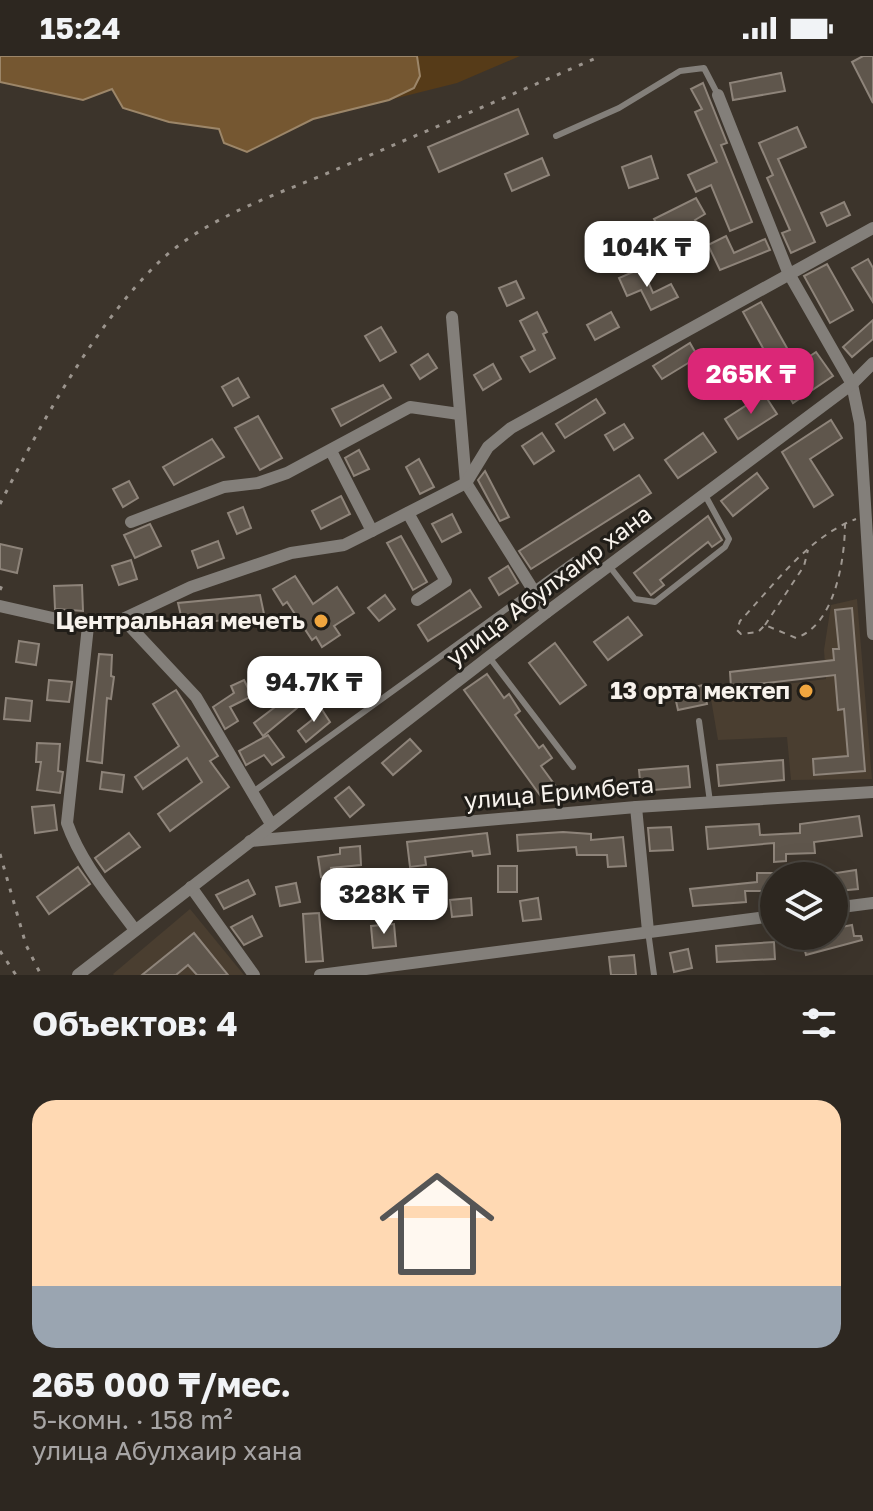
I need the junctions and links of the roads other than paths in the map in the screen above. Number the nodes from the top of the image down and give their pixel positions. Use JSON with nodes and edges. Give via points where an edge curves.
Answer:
{"nodes":[{"id":1,"x":718,"y":95,"type":"joint"},
{"id":2,"x":556,"y":136,"type":"dead end"},
{"id":3,"x":873,"y":228,"type":"edge"},
{"id":4,"x":788,"y":272,"type":"junction"},
{"id":5,"x":452,"y":317,"type":"dead end"},
{"id":6,"x":873,"y":363,"type":"edge"},
{"id":7,"x":852,"y":384,"type":"junction"},
{"id":8,"x":459,"y":414,"type":"junction"},
{"id":9,"x":331,"y":451,"type":"junction"},
{"id":10,"x":466,"y":483,"type":"junction"},
{"id":11,"x":705,"y":495,"type":"junction"},
{"id":12,"x":408,"y":513,"type":"junction"},
{"id":13,"x":131,"y":522,"type":"dead end"},
{"id":14,"x":372,"y":531,"type":"junction"},
{"id":15,"x":574,"y":560,"type":"dead end"},
{"id":16,"x":610,"y":567,"type":"junction"},
{"id":17,"x":531,"y":590,"type":"junction"},
{"id":18,"x":417,"y":600,"type":"dead end"},
{"id":19,"x":0,"y":606,"type":"edge"},
{"id":20,"x":547,"y":612,"type":"junction"},
{"id":21,"x":123,"y":619,"type":"junction"},
{"id":22,"x":88,"y":626,"type":"junction"},
{"id":23,"x":873,"y":634,"type":"edge"},
{"id":24,"x":489,"y":657,"type":"junction"},
{"id":25,"x":403,"y":670,"type":"dead end"},
{"id":26,"x":409,"y":677,"type":"junction"},
{"id":27,"x":699,"y":721,"type":"dead end"},
{"id":28,"x":573,"y":767,"type":"dead end"},
{"id":29,"x":873,"y":792,"type":"edge"},
{"id":30,"x":252,"y":793,"type":"junction"},
{"id":31,"x":710,"y":802,"type":"junction"},
{"id":32,"x":636,"y":807,"type":"junction"},
{"id":33,"x":271,"y":824,"type":"junction"},
{"id":34,"x":250,"y":841,"type":"junction"},
{"id":35,"x":191,"y":887,"type":"junction"},
{"id":36,"x":873,"y":903,"type":"edge"},
{"id":37,"x":848,"y":906,"type":"edge"},
{"id":38,"x":760,"y":918,"type":"edge"},
{"id":39,"x":135,"y":930,"type":"junction"},
{"id":40,"x":648,"y":931,"type":"junction"},
{"id":41,"x":78,"y":975,"type":"edge"},
{"id":42,"x":254,"y":975,"type":"edge"},
{"id":43,"x":320,"y":975,"type":"edge"},
{"id":44,"x":654,"y":975,"type":"edge"}],
"edges":[{"from":1,"to":2,"type":"lane","via":[[704,68],[680,71],[619,108]]},
{"from":1,"to":4,"type":"street"},
{"from":3,"to":4,"type":"street"},
{"from":4,"to":7,"type":"street"},
{"from":4,"to":10,"type":"street","via":[[511,428],[488,447]]},
{"from":5,"to":8,"type":"street"},
{"from":6,"to":7,"type":"street","name":"улица Абулхаир хана"},
{"from":7,"to":11,"type":"street","name":"улица Абулхаир хана"},
{"from":7,"to":23,"type":"street","via":[[860,423]]},
{"from":8,"to":9,"type":"street","via":[[410,407]]},
{"from":8,"to":10,"type":"street"},
{"from":9,"to":13,"type":"street","via":[[272,479],[224,487]]},
{"from":9,"to":14,"type":"street"},
{"from":10,"to":12,"type":"street"},
{"from":10,"to":17,"type":"street"},
{"from":11,"to":16,"type":"street","name":"улица Абулхаир хана"},
{"from":11,"to":16,"type":"lane","via":[[729,539],[655,602],[635,599]]},
{"from":12,"to":14,"type":"street"},
{"from":12,"to":18,"type":"street","via":[[446,581]]},
{"from":14,"to":21,"type":"street","via":[[344,545],[309,549],[191,587]]},
{"from":15,"to":17,"type":"lane"},
{"from":16,"to":20,"type":"street","name":"улица Абулхаир хана"},
{"from":17,"to":20,"type":"street"},
{"from":17,"to":26,"type":"lane"},
{"from":19,"to":22,"type":"street"},
{"from":20,"to":24,"type":"street","name":"улица Абулхаир хана"},
{"from":21,"to":22,"type":"street"},
{"from":21,"to":30,"type":"street","via":[[196,697]]},
{"from":22,"to":39,"type":"street","via":[[67,823],[98,881]]},
{"from":24,"to":28,"type":"lane"},
{"from":24,"to":33,"type":"street","name":"улица Абулхаир хана"},
{"from":25,"to":26,"type":"lane"},
{"from":26,"to":30,"type":"lane"},
{"from":27,"to":31,"type":"lane"},
{"from":29,"to":31,"type":"street","name":"улица Еримбета"},
{"from":30,"to":33,"type":"street"},
{"from":31,"to":32,"type":"street","name":"улица Еримбета"},
{"from":32,"to":34,"type":"street","name":"улица Еримбета"},
{"from":32,"to":40,"type":"street"},
{"from":33,"to":34,"type":"street","name":"улица Абулхаир хана"},
{"from":34,"to":35,"type":"street","name":"улица Абулхаир хана"},
{"from":35,"to":39,"type":"street","name":"улица Абулхаир хана"},
{"from":35,"to":42,"type":"street"},
{"from":36,"to":37,"type":"street"},
{"from":38,"to":40,"type":"street"},
{"from":39,"to":41,"type":"street","name":"улица Абулхаир хана"},
{"from":40,"to":43,"type":"street"},
{"from":40,"to":44,"type":"lane"}]}
